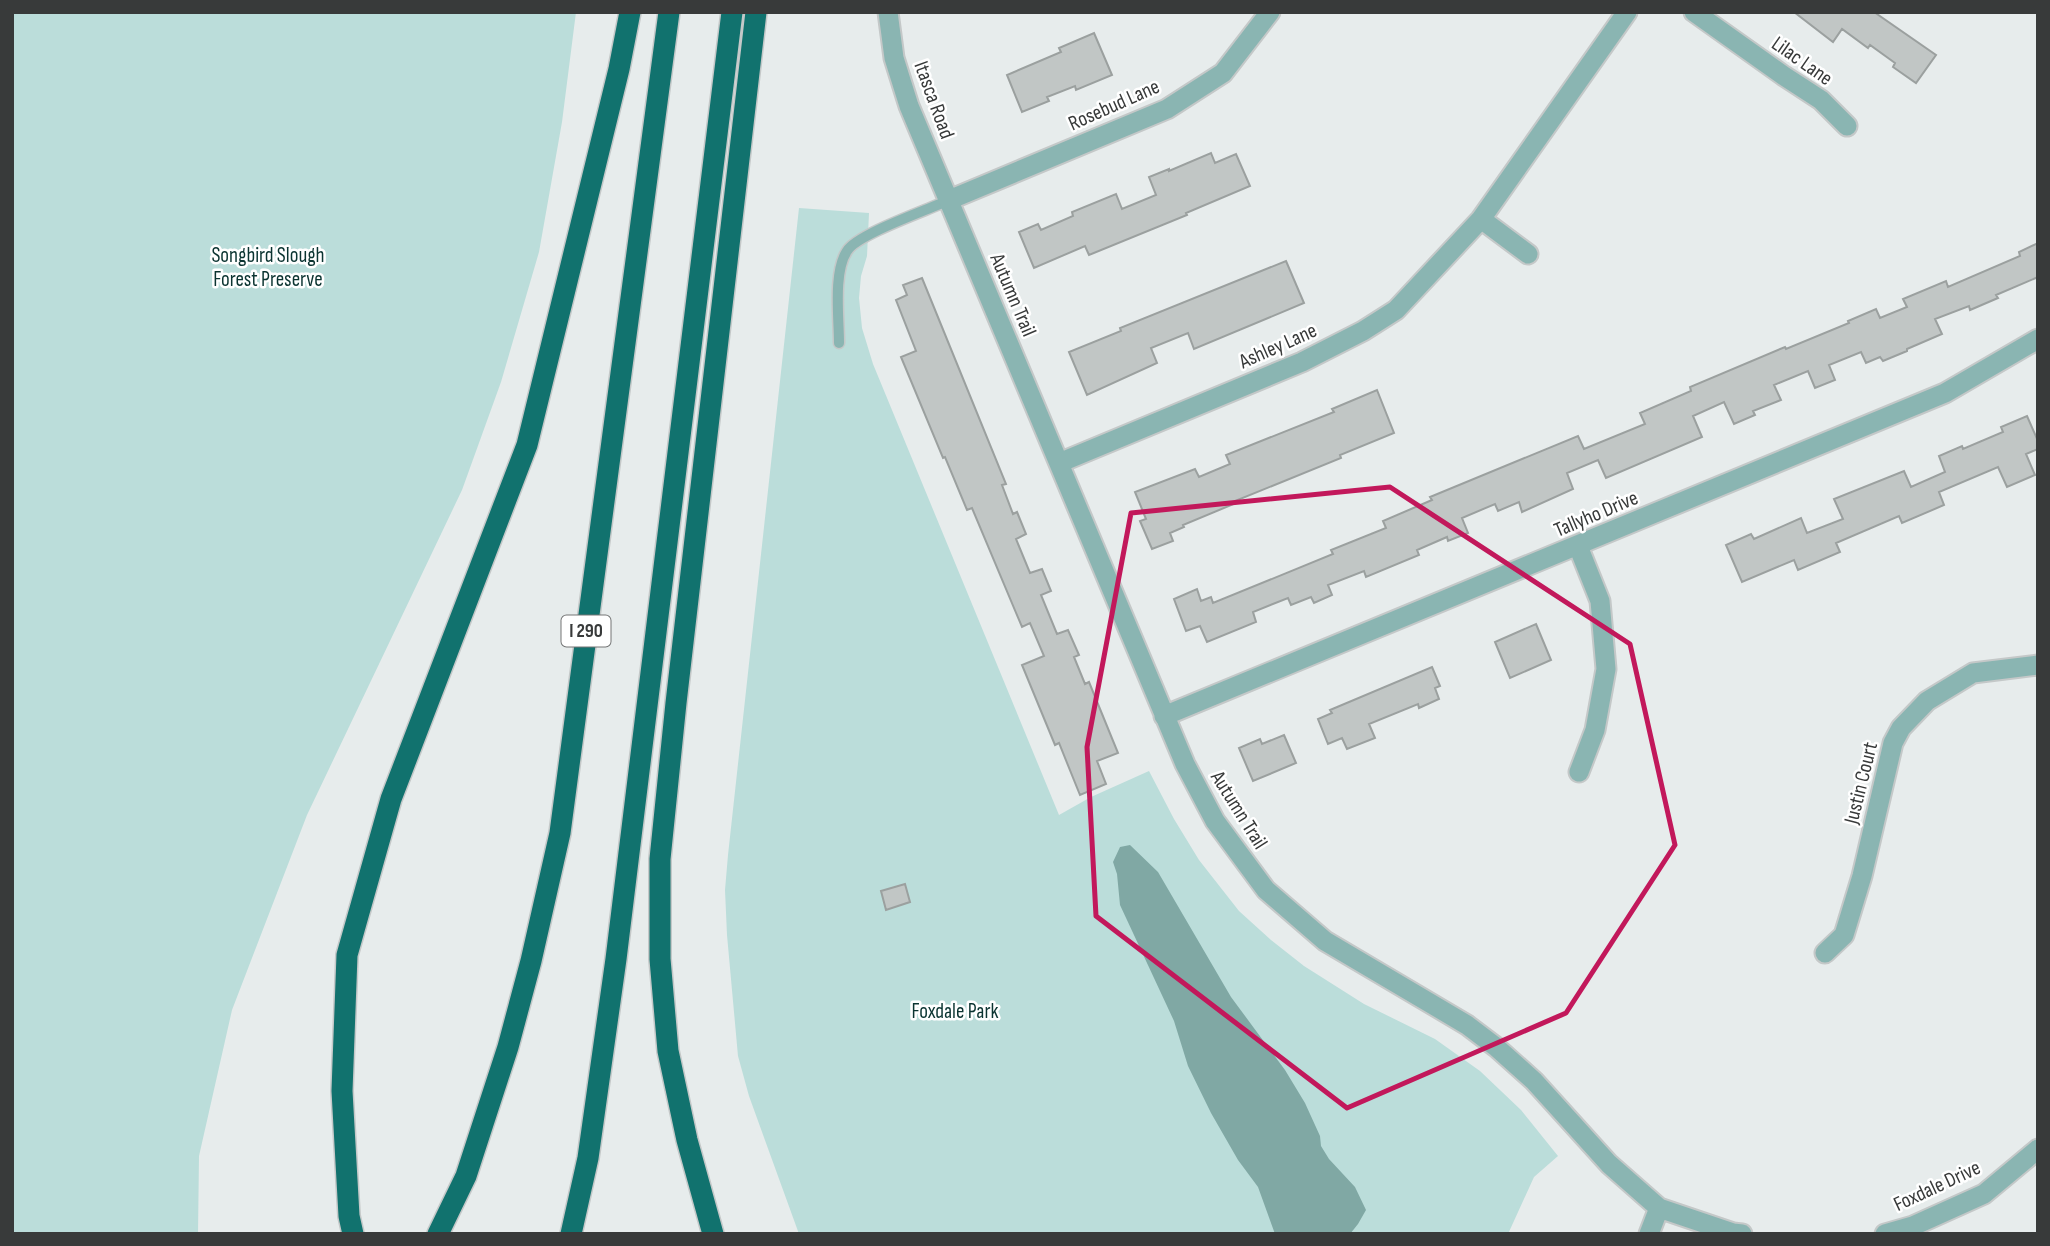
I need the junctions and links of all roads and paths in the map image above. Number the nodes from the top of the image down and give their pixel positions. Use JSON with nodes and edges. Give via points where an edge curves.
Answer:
{"nodes":[{"id":1,"x":630,"y":12,"type":"edge"},
{"id":2,"x":669,"y":12,"type":"edge"},
{"id":3,"x":732,"y":12,"type":"edge"},
{"id":4,"x":756,"y":12,"type":"edge"},
{"id":5,"x":888,"y":12,"type":"edge"},
{"id":6,"x":1270,"y":12,"type":"edge"},
{"id":7,"x":1627,"y":12,"type":"edge"},
{"id":8,"x":1694,"y":12,"type":"edge"},
{"id":9,"x":1847,"y":126,"type":"dead end"},
{"id":10,"x":949,"y":200,"type":"junction"},
{"id":11,"x":1481,"y":219,"type":"junction"},
{"id":12,"x":1528,"y":254,"type":"dead end"},
{"id":13,"x":2038,"y":339,"type":"edge"},
{"id":14,"x":839,"y":343,"type":"dead end"},
{"id":15,"x":1059,"y":463,"type":"junction"},
{"id":16,"x":1578,"y":546,"type":"junction"},
{"id":17,"x":2038,"y":664,"type":"edge"},
{"id":18,"x":1164,"y":716,"type":"junction"},
{"id":19,"x":1579,"y":772,"type":"dead end"},
{"id":20,"x":1825,"y":953,"type":"dead end"},
{"id":21,"x":2038,"y":1149,"type":"edge"},
{"id":22,"x":1659,"y":1208,"type":"junction"},
{"id":23,"x":351,"y":1225,"type":"edge"},
{"id":24,"x":439,"y":1234,"type":"edge"},
{"id":25,"x":571,"y":1234,"type":"edge"},
{"id":26,"x":713,"y":1234,"type":"edge"},
{"id":27,"x":1649,"y":1234,"type":"edge"},
{"id":28,"x":1742,"y":1234,"type":"edge"},
{"id":29,"x":1885,"y":1234,"type":"edge"}],
"edges":[{"from":1,"to":23,"type":"highway","via":[[527,445],[391,799],[347,955],[342,1091]]},
{"from":2,"to":24,"type":"highway","number":"I 290","via":[[560,833],[508,1047],[466,1176]]},
{"from":3,"to":25,"type":"highway","via":[[614,972],[588,1157]]},
{"from":4,"to":26,"type":"highway","via":[[660,859],[660,959],[667,1051]]},
{"from":5,"to":10,"type":"street","name":"Itasca Road","via":[[894,58],[909,106]]},
{"from":6,"to":10,"type":"street","name":"Rosebud Lane","via":[[1223,73],[1167,109]]},
{"from":7,"to":11,"type":"street","name":"Ashley Lane"},
{"from":8,"to":9,"type":"street","name":"Lilac Lane","via":[[1821,100]]},
{"from":10,"to":14,"type":"lane","via":[[860,239],[847,251],[839,273]]},
{"from":10,"to":15,"type":"street","name":"Autumn Trail"},
{"from":11,"to":12,"type":"street"},
{"from":11,"to":15,"type":"street","name":"Ashley Lane","via":[[1396,310],[1363,331],[1303,362]]},
{"from":13,"to":16,"type":"street","name":"Tallyho Drive","via":[[1945,393]]},
{"from":15,"to":18,"type":"street","name":"Autumn Trail"},
{"from":16,"to":18,"type":"street","name":"Tallyho Drive"},
{"from":16,"to":19,"type":"street","via":[[1600,601],[1606,669],[1595,730]]},
{"from":17,"to":20,"type":"street","name":"Justin Court","via":[[1973,673],[1927,701],[1901,729],[1893,743],[1844,935]]},
{"from":18,"to":22,"type":"street","name":"Autumn Trail","via":[[1215,821],[1266,890],[1325,941],[1496,1047],[1534,1081],[1609,1164]]},
{"from":21,"to":29,"type":"street","name":"Foxdale Drive","via":[[1984,1194]]},
{"from":22,"to":27,"type":"street"},
{"from":22,"to":28,"type":"street","name":"Autumn Trail"}]}
